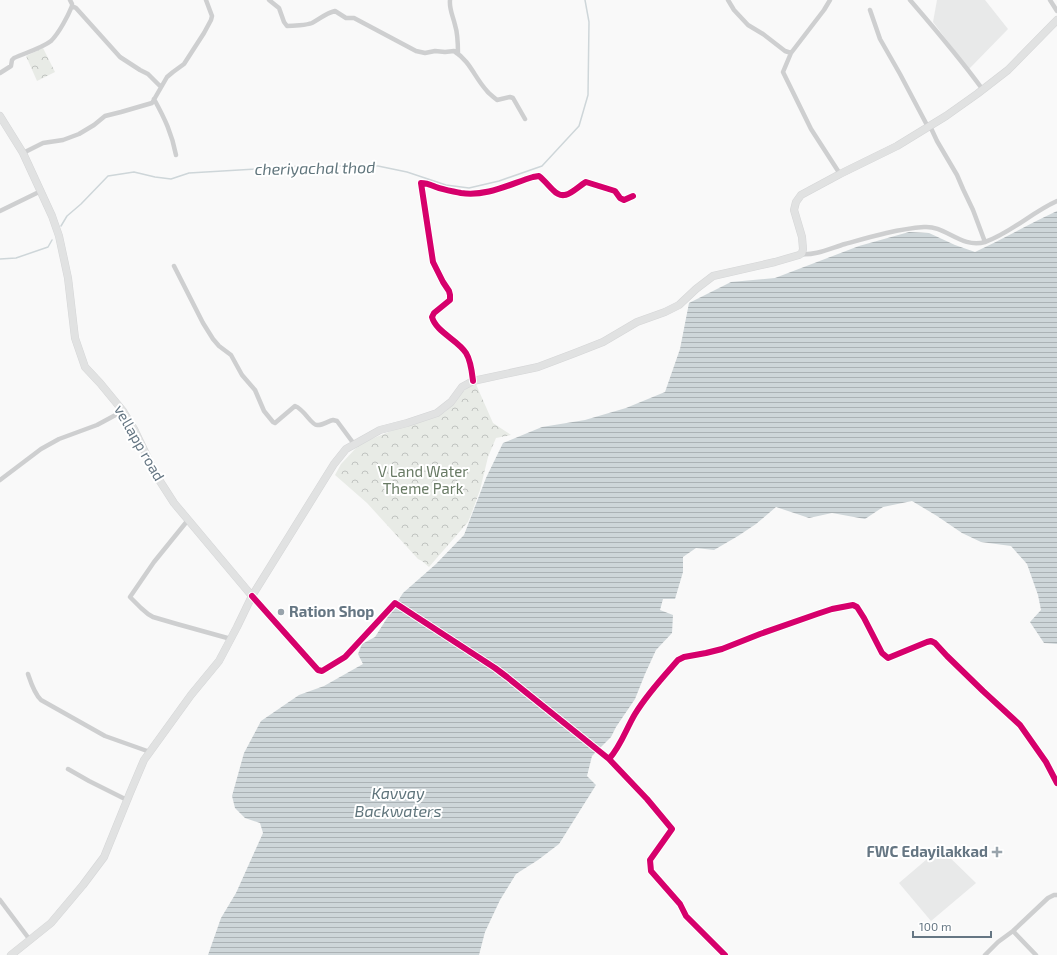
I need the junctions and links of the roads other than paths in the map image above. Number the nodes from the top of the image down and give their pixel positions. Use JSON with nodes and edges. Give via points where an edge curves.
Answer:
{"nodes":[{"id":1,"x":70,"y":0,"type":"edge"},
{"id":2,"x":206,"y":0,"type":"edge"},
{"id":3,"x":269,"y":0,"type":"edge"},
{"id":4,"x":450,"y":0,"type":"edge"},
{"id":5,"x":728,"y":0,"type":"edge"},
{"id":6,"x":830,"y":0,"type":"edge"},
{"id":7,"x":910,"y":0,"type":"edge"},
{"id":8,"x":1050,"y":0,"type":"edge"},
{"id":9,"x":72,"y":6,"type":"junction"},
{"id":10,"x":870,"y":10,"type":"dead end"},
{"id":11,"x":1057,"y":11,"type":"edge"},
{"id":12,"x":1057,"y":20,"type":"edge"},
{"id":13,"x":791,"y":53,"type":"junction"},
{"id":14,"x":458,"y":54,"type":"junction"},
{"id":15,"x":0,"y":73,"type":"edge"},
{"id":16,"x":161,"y":87,"type":"junction"},
{"id":17,"x":982,"y":90,"type":"junction"},
{"id":18,"x":154,"y":100,"type":"junction"},
{"id":19,"x":0,"y":116,"type":"edge"},
{"id":20,"x":525,"y":119,"type":"dead end"},
{"id":21,"x":929,"y":127,"type":"junction"},
{"id":22,"x":23,"y":153,"type":"junction"},
{"id":23,"x":176,"y":155,"type":"dead end"},
{"id":24,"x":840,"y":174,"type":"junction"},
{"id":25,"x":41,"y":191,"type":"junction"},
{"id":26,"x":633,"y":196,"type":"dead end"},
{"id":27,"x":1057,"y":201,"type":"edge"},
{"id":28,"x":0,"y":211,"type":"edge"},
{"id":29,"x":985,"y":242,"type":"junction"},
{"id":30,"x":800,"y":254,"type":"junction"},
{"id":31,"x":174,"y":266,"type":"dead end"},
{"id":32,"x":473,"y":381,"type":"junction"},
{"id":33,"x":123,"y":411,"type":"junction"},
{"id":34,"x":354,"y":444,"type":"junction"},
{"id":35,"x":0,"y":480,"type":"edge"},
{"id":36,"x":188,"y":520,"type":"junction"},
{"id":37,"x":252,"y":596,"type":"junction"},
{"id":38,"x":231,"y":639,"type":"junction"},
{"id":39,"x":28,"y":674,"type":"dead end"},
{"id":40,"x":150,"y":752,"type":"junction"},
{"id":41,"x":609,"y":759,"type":"junction"},
{"id":42,"x":68,"y":769,"type":"dead end"},
{"id":43,"x":1057,"y":783,"type":"edge"},
{"id":44,"x":127,"y":800,"type":"junction"},
{"id":45,"x":1057,"y":895,"type":"edge"},
{"id":46,"x":0,"y":900,"type":"edge"},
{"id":47,"x":1013,"y":931,"type":"junction"},
{"id":48,"x":30,"y":940,"type":"junction"},
{"id":49,"x":11,"y":955,"type":"edge"},
{"id":50,"x":725,"y":955,"type":"edge"},
{"id":51,"x":985,"y":955,"type":"edge"},
{"id":52,"x":1036,"y":955,"type":"edge"}],
"edges":[{"from":1,"to":9,"type":"street"},
{"from":2,"to":16,"type":"street","via":[[211,20],[184,64],[167,77]]},
{"from":3,"to":14,"type":"street","via":[[279,8],[287,26],[312,23],[335,12],[346,18],[354,18],[416,50],[425,53],[454,51]]},
{"from":4,"to":14,"type":"street","via":[[449,6],[458,39]]},
{"from":5,"to":13,"type":"street","via":[[748,25]]},
{"from":6,"to":13,"type":"street"},
{"from":7,"to":17,"type":"street"},
{"from":8,"to":11,"type":"street"},
{"from":9,"to":15,"type":"street","via":[[52,40],[14,58],[11,66]]},
{"from":9,"to":16,"type":"street","via":[[120,57],[148,74]]},
{"from":10,"to":21,"type":"street","via":[[880,39]]},
{"from":12,"to":17,"type":"main road","via":[[1008,70]]},
{"from":13,"to":24,"type":"street","via":[[783,72],[811,129]]},
{"from":14,"to":20,"type":"street","via":[[466,61],[487,92],[497,100],[513,98]]},
{"from":16,"to":18,"type":"street"},
{"from":17,"to":21,"type":"main road"},
{"from":18,"to":22,"type":"street","via":[[143,106],[105,116],[79,134],[43,143]]},
{"from":18,"to":23,"type":"street","via":[[169,128]]},
{"from":19,"to":22,"type":"main road","name":"vellapp road"},
{"from":21,"to":24,"type":"main road"},
{"from":21,"to":29,"type":"street","via":[[957,175]]},
{"from":22,"to":25,"type":"main road","name":"vellapp road"},
{"from":24,"to":30,"type":"main road","via":[[802,195],[796,202],[794,207],[803,249]]},
{"from":25,"to":28,"type":"street"},
{"from":25,"to":33,"type":"main road","name":"vellapp road","via":[[59,236],[68,278],[75,338],[85,367]]},
{"from":26,"to":32,"type":"street","via":[[624,200],[615,191],[586,182],[565,196],[559,196],[539,176],[482,193],[463,193],[422,183],[433,262],[450,295],[450,300],[432,317],[436,326],[466,352]]},
{"from":27,"to":29,"type":"street"},
{"from":29,"to":30,"type":"street","via":[[972,243],[931,227],[924,227],[860,240],[810,254]]},
{"from":30,"to":32,"type":"main road","via":[[713,276],[678,305],[637,322],[602,342],[538,367]]},
{"from":31,"to":34,"type":"street","via":[[203,323],[219,346],[231,355],[242,375],[255,390],[272,422],[295,406],[315,425],[337,421]]},
{"from":32,"to":34,"type":"main road","via":[[462,387],[451,402],[437,413],[380,430]]},
{"from":33,"to":35,"type":"street","via":[[97,425],[58,439]]},
{"from":33,"to":36,"type":"main road","name":"vellapp road","via":[[156,475]]},
{"from":34,"to":37,"type":"main road","via":[[346,449],[334,464]]},
{"from":36,"to":37,"type":"main road","name":"vellapp road"},
{"from":36,"to":38,"type":"street","via":[[130,597],[148,614]]},
{"from":37,"to":38,"type":"main road"},
{"from":37,"to":41,"type":"street","name":"vellapp road","via":[[318,670],[322,671],[344,657],[395,603],[495,668]]},
{"from":38,"to":40,"type":"main road","via":[[219,661],[190,695]]},
{"from":39,"to":40,"type":"street","via":[[41,700],[105,736]]},
{"from":40,"to":44,"type":"main road"},
{"from":41,"to":43,"type":"street","via":[[616,751],[636,712],[678,660],[722,649],[817,614],[853,605],[857,607],[882,652],[888,658],[927,642],[935,643],[1020,726],[1046,762]]},
{"from":41,"to":50,"type":"street","via":[[672,829],[650,860],[651,871],[680,904],[686,916]]},
{"from":42,"to":44,"type":"street"},
{"from":44,"to":48,"type":"main road","via":[[104,857],[51,923]]},
{"from":45,"to":47,"type":"street","via":[[1048,898]]},
{"from":46,"to":48,"type":"street"},
{"from":47,"to":51,"type":"street"},
{"from":47,"to":52,"type":"street"},
{"from":48,"to":49,"type":"main road"}]}
